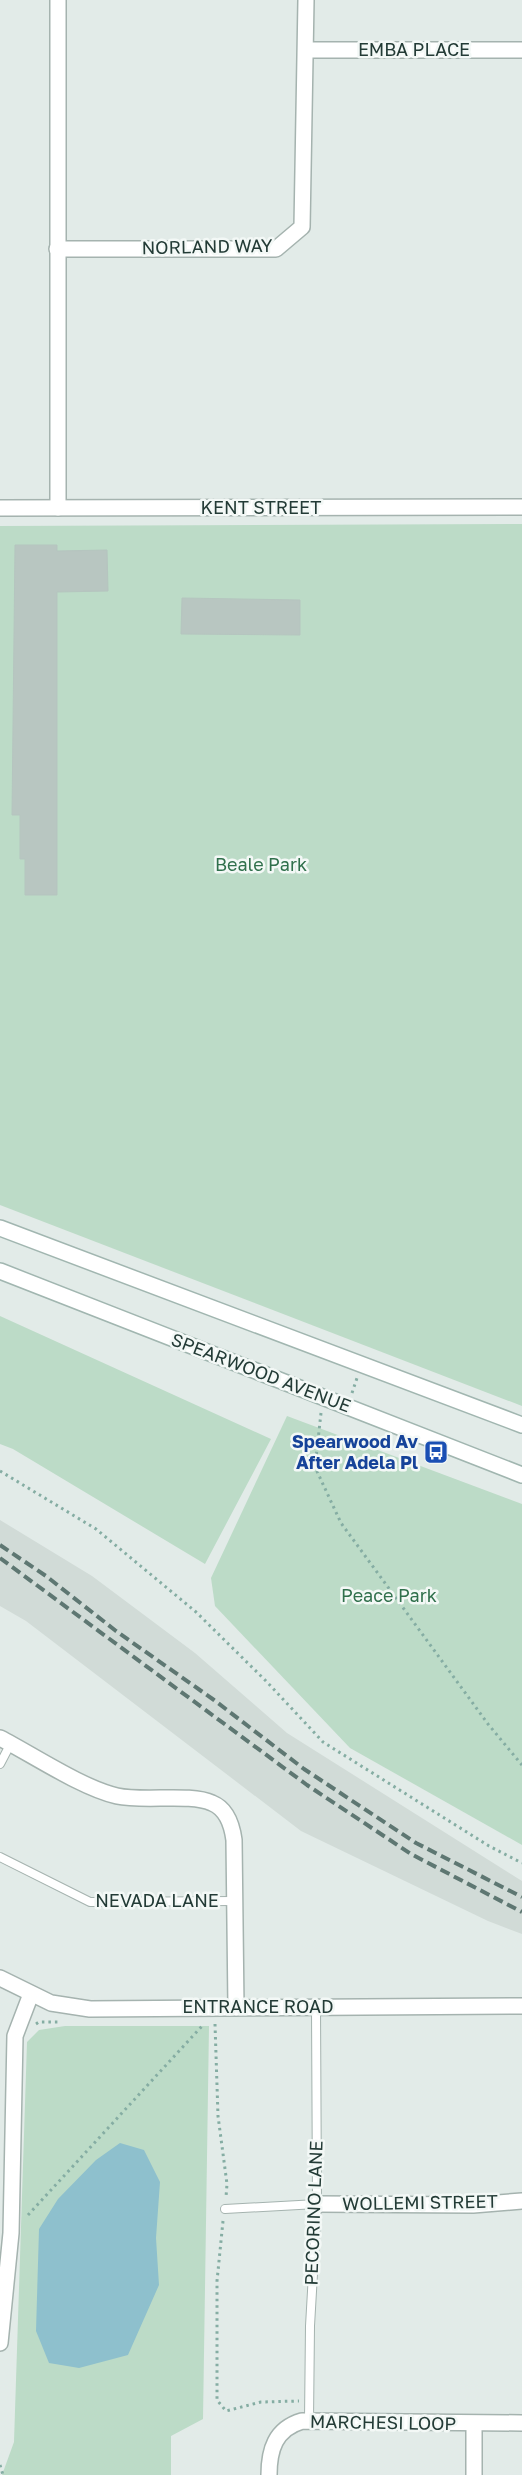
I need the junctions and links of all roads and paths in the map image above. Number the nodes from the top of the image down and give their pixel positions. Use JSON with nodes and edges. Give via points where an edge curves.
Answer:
{"nodes":[{"id":1,"x":58,"y":0,"type":"edge"},
{"id":2,"x":306,"y":0,"type":"edge"},
{"id":3,"x":306,"y":50,"type":"junction"},
{"id":4,"x":522,"y":50,"type":"edge"},
{"id":5,"x":57,"y":249,"type":"junction"},
{"id":6,"x":522,"y":507,"type":"edge"},
{"id":7,"x":0,"y":508,"type":"edge"},
{"id":8,"x":58,"y":508,"type":"junction"},
{"id":9,"x":0,"y":1228,"type":"edge"},
{"id":10,"x":0,"y":1271,"type":"edge"},
{"id":11,"x":362,"y":1365,"type":"junction"},
{"id":12,"x":347,"y":1407,"type":"junction"},
{"id":13,"x":321,"y":1413,"type":"dead end"},
{"id":14,"x":522,"y":1425,"type":"edge"},
{"id":15,"x":0,"y":1470,"type":"edge"},
{"id":16,"x":522,"y":1475,"type":"edge"},
{"id":17,"x":5,"y":1740,"type":"edge"},
{"id":18,"x":0,"y":1764,"type":"edge"},
{"id":19,"x":522,"y":1765,"type":"edge"},
{"id":20,"x":0,"y":1857,"type":"edge"},
{"id":21,"x":522,"y":1863,"type":"edge"},
{"id":22,"x":234,"y":1901,"type":"junction"},
{"id":23,"x":0,"y":1978,"type":"edge"},
{"id":24,"x":31,"y":1994,"type":"junction"},
{"id":25,"x":522,"y":2006,"type":"edge"},
{"id":26,"x":316,"y":2007,"type":"junction"},
{"id":27,"x":236,"y":2008,"type":"junction"},
{"id":28,"x":522,"y":2201,"type":"edge"},
{"id":29,"x":318,"y":2204,"type":"junction"},
{"id":30,"x":225,"y":2209,"type":"junction"},
{"id":31,"x":11,"y":2233,"type":"junction"},
{"id":32,"x":4,"y":2286,"type":"edge"},
{"id":33,"x":0,"y":2343,"type":"edge"},
{"id":34,"x":310,"y":2401,"type":"junction"},
{"id":35,"x":309,"y":2420,"type":"junction"},
{"id":36,"x":522,"y":2423,"type":"edge"},
{"id":37,"x":474,"y":2424,"type":"junction"},
{"id":38,"x":0,"y":2465,"type":"edge"},
{"id":39,"x":3,"y":2475,"type":"edge"},
{"id":40,"x":269,"y":2475,"type":"edge"},
{"id":41,"x":474,"y":2475,"type":"edge"}],
"edges":[{"from":1,"to":5,"type":"street"},
{"from":2,"to":3,"type":"street","name":"NORLAND WAY"},
{"from":3,"to":4,"type":"street","name":"EMBA PLACE"},
{"from":3,"to":5,"type":"street","name":"NORLAND WAY","via":[[302,227],[276,249]]},
{"from":5,"to":8,"type":"street"},
{"from":6,"to":8,"type":"street","name":"KENT STREET"},
{"from":7,"to":8,"type":"street","name":"KENT STREET"},
{"from":9,"to":11,"type":"street"},
{"from":10,"to":12,"type":"street","name":"SPEARWOOD AVENUE"},
{"from":11,"to":12,"type":"path"},
{"from":11,"to":14,"type":"street"},
{"from":12,"to":16,"type":"street","name":"SPEARWOOD AVENUE"},
{"from":13,"to":19,"type":"path","via":[[314,1467],[341,1523],[488,1724]]},
{"from":15,"to":21,"type":"path","via":[[96,1529],[196,1612],[323,1742],[489,1846]]},
{"from":17,"to":18,"type":"lane"},
{"from":17,"to":22,"type":"street","via":[[116,1796],[201,1799],[214,1803],[231,1824]]},
{"from":20,"to":22,"type":"lane","name":"NEVADA LANE","via":[[90,1902]]},
{"from":22,"to":27,"type":"street"},
{"from":23,"to":24,"type":"street","name":"ENTRANCE ROAD"},
{"from":24,"to":27,"type":"street","name":"ENTRANCE ROAD","via":[[51,2003],[90,2009]]},
{"from":24,"to":31,"type":"street","via":[[15,2036]]},
{"from":25,"to":26,"type":"street","name":"ENTRANCE ROAD"},
{"from":26,"to":27,"type":"street","name":"ENTRANCE ROAD"},
{"from":26,"to":29,"type":"lane","name":"PECORINO LANE"},
{"from":28,"to":29,"type":"street","name":"WOLLEMI STREET","via":[[473,2205]]},
{"from":29,"to":30,"type":"lane"},
{"from":29,"to":34,"type":"lane","name":"PECORINO LANE","via":[[310,2326]]},
{"from":30,"to":31,"type":"path","via":[[227,2184],[218,2116],[215,2024],[205,2022]]},
{"from":30,"to":34,"type":"path","via":[[217,2281],[217,2400],[226,2411],[261,2402]]},
{"from":31,"to":32,"type":"street"},
{"from":32,"to":33,"type":"street"},
{"from":34,"to":35,"type":"lane","name":"PECORINO LANE"},
{"from":35,"to":37,"type":"street","name":"MARCHESI LOOP"},
{"from":35,"to":40,"type":"street","name":"MARCHESI LOOP","via":[[294,2423],[279,2435],[270,2452]]},
{"from":36,"to":37,"type":"street","name":"MARCHESI LOOP"},
{"from":37,"to":41,"type":"street","name":"MARCHESI LOOP"},
{"from":38,"to":39,"type":"path"}]}
